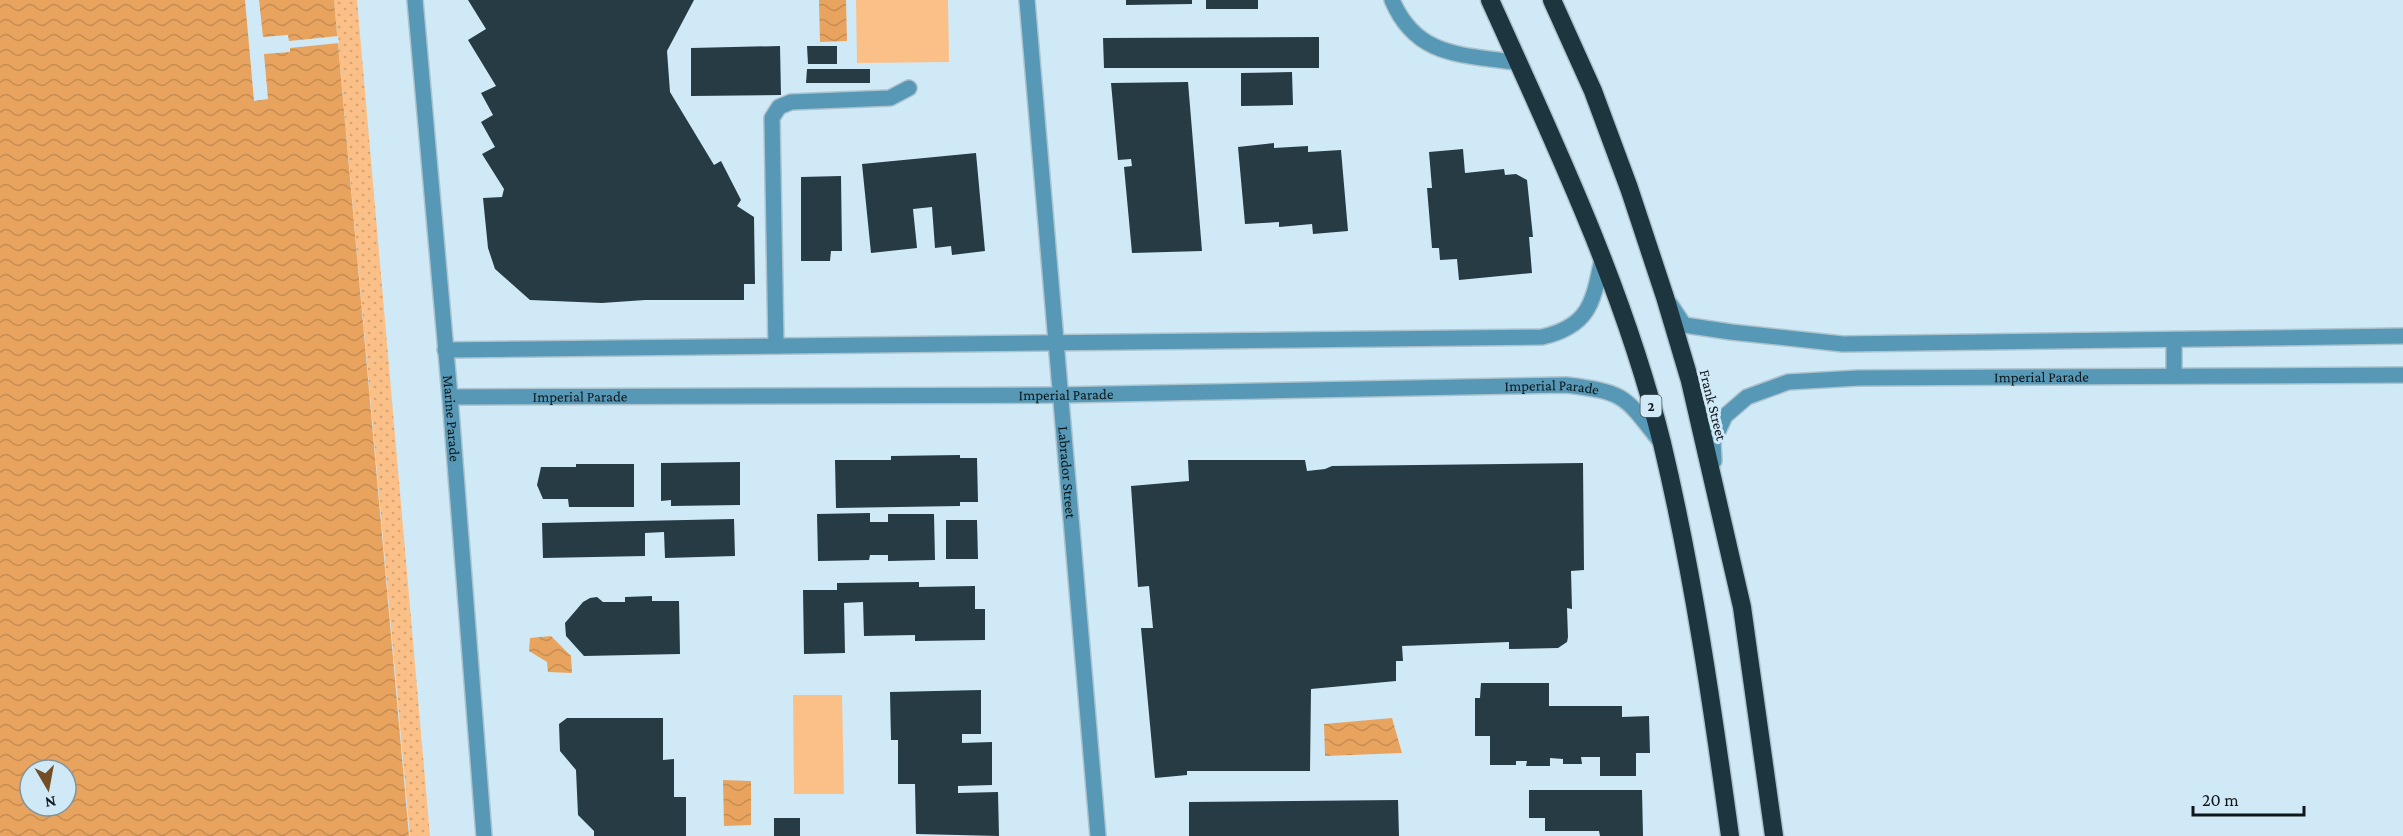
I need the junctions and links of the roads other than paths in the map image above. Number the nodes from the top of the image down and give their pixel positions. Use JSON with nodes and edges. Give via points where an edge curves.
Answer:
{"nodes":[{"id":1,"x":415,"y":0,"type":"edge"},
{"id":2,"x":1027,"y":0,"type":"edge"},
{"id":3,"x":1392,"y":0,"type":"edge"},
{"id":4,"x":1490,"y":0,"type":"edge"},
{"id":5,"x":1552,"y":0,"type":"edge"},
{"id":6,"x":1519,"y":63,"type":"junction"},
{"id":7,"x":909,"y":88,"type":"dead end"},
{"id":8,"x":1602,"y":259,"type":"junction"},
{"id":9,"x":1665,"y":297,"type":"junction"},
{"id":10,"x":2403,"y":336,"type":"edge"},
{"id":11,"x":2174,"y":340,"type":"junction"},
{"id":12,"x":1056,"y":343,"type":"junction"},
{"id":13,"x":776,"y":346,"type":"junction"},
{"id":14,"x":446,"y":350,"type":"junction"},
{"id":15,"x":2403,"y":375,"type":"edge"},
{"id":16,"x":2174,"y":376,"type":"junction"},
{"id":17,"x":1060,"y":395,"type":"junction"},
{"id":18,"x":450,"y":397,"type":"junction"},
{"id":19,"x":1661,"y":442,"type":"junction"},
{"id":20,"x":1715,"y":487,"type":"junction"},
{"id":21,"x":484,"y":836,"type":"edge"},
{"id":22,"x":1098,"y":836,"type":"edge"},
{"id":23,"x":1730,"y":836,"type":"edge"},
{"id":24,"x":1774,"y":836,"type":"edge"}],
"edges":[{"from":1,"to":14,"type":"street","name":"Marine Parade"},
{"from":2,"to":12,"type":"street","name":"Labrador Street"},
{"from":3,"to":6,"type":"street","via":[[1400,19],[1429,46]]},
{"from":4,"to":6,"type":"highway","number":"2"},
{"from":5,"to":9,"type":"highway","name":"Frank Street","via":[[1593,91]]},
{"from":6,"to":8,"type":"highway","number":"2"},
{"from":7,"to":13,"type":"street","via":[[890,98],[791,102],[780,107],[772,118]]},
{"from":8,"to":12,"type":"street","via":[[1587,311],[1568,328],[1542,337]]},
{"from":8,"to":19,"type":"highway","number":"2"},
{"from":9,"to":11,"type":"street","via":[[1684,325],[1843,344]]},
{"from":9,"to":20,"type":"highway","name":"Frank Street"},
{"from":10,"to":11,"type":"street"},
{"from":11,"to":16,"type":"street"},
{"from":12,"to":13,"type":"street"},
{"from":12,"to":17,"type":"street","name":"Labrador Street"},
{"from":13,"to":14,"type":"street"},
{"from":14,"to":18,"type":"street","name":"Marine Parade"},
{"from":15,"to":16,"type":"street","name":"Imperial Parade"},
{"from":16,"to":20,"type":"street","name":"Imperial Parade","via":[[1788,382],[1747,397],[1725,416],[1713,442]]},
{"from":17,"to":18,"type":"street","name":"Imperial Parade"},
{"from":17,"to":19,"type":"street","name":"Imperial Parade","via":[[1566,385],[1617,394]]},
{"from":17,"to":22,"type":"street","name":"Labrador Street"},
{"from":18,"to":21,"type":"street","name":"Marine Parade"},
{"from":19,"to":23,"type":"highway","number":"2","via":[[1702,636]]},
{"from":20,"to":24,"type":"highway","name":"Frank Street","via":[[1742,607]]}]}
